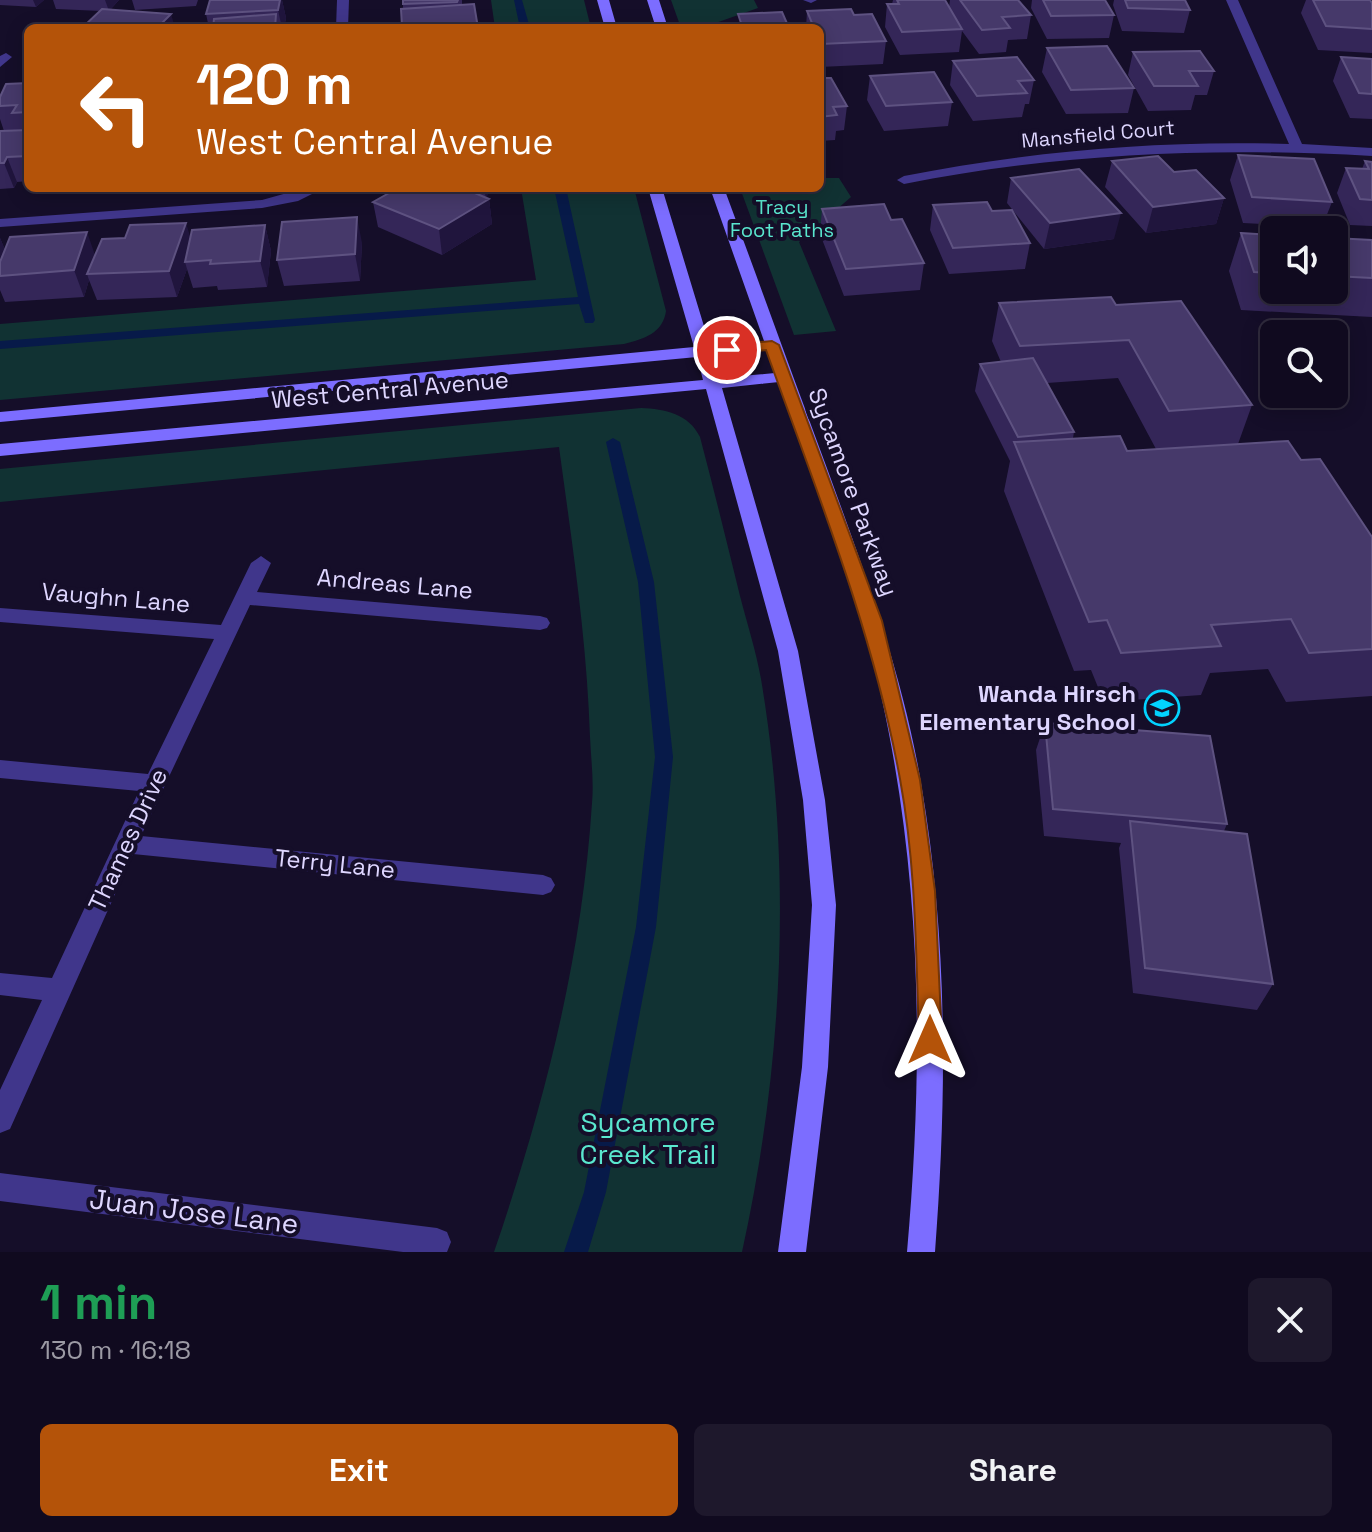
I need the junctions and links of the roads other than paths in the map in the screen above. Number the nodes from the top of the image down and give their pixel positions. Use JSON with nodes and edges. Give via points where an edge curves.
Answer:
{"nodes":[{"id":1,"x":343,"y":0,"type":"edge"},
{"id":2,"x":603,"y":0,"type":"edge"},
{"id":3,"x":653,"y":0,"type":"edge"},
{"id":4,"x":1232,"y":0,"type":"edge"},
{"id":5,"x":342,"y":24,"type":"edge"},
{"id":6,"x":610,"y":24,"type":"edge"},
{"id":7,"x":661,"y":24,"type":"edge"},
{"id":8,"x":1297,"y":147,"type":"junction"},
{"id":9,"x":1372,"y":152,"type":"edge"},
{"id":10,"x":904,"y":180,"type":"dead end"},
{"id":11,"x":307,"y":192,"type":"edge"},
{"id":12,"x":656,"y":192,"type":"edge"},
{"id":13,"x":718,"y":192,"type":"edge"},
{"id":14,"x":0,"y":223,"type":"edge"},
{"id":15,"x":772,"y":345,"type":"junction"},
{"id":16,"x":704,"y":352,"type":"junction"},
{"id":17,"x":784,"y":377,"type":"junction"},
{"id":18,"x":713,"y":384,"type":"junction"},
{"id":19,"x":0,"y":417,"type":"edge"},
{"id":20,"x":0,"y":450,"type":"edge"},
{"id":21,"x":261,"y":563,"type":"dead end"},
{"id":22,"x":246,"y":598,"type":"junction"},
{"id":23,"x":0,"y":615,"type":"edge"},
{"id":24,"x":540,"y":623,"type":"dead end"},
{"id":25,"x":228,"y":633,"type":"junction"},
{"id":26,"x":0,"y":769,"type":"edge"},
{"id":27,"x":154,"y":783,"type":"junction"},
{"id":28,"x":126,"y":844,"type":"junction"},
{"id":29,"x":543,"y":885,"type":"dead end"},
{"id":30,"x":0,"y":984,"type":"edge"},
{"id":31,"x":58,"y":990,"type":"junction"},
{"id":32,"x":0,"y":1120,"type":"edge"},
{"id":33,"x":0,"y":1187,"type":"edge"},
{"id":34,"x":437,"y":1242,"type":"dead end"},
{"id":35,"x":792,"y":1252,"type":"edge"},
{"id":36,"x":921,"y":1252,"type":"edge"}],
"edges":[{"from":1,"to":5,"type":"street"},
{"from":2,"to":6,"type":"main road"},
{"from":3,"to":7,"type":"main road"},
{"from":4,"to":8,"type":"street"},
{"from":8,"to":9,"type":"street","name":"Mansfield Court"},
{"from":8,"to":10,"type":"street","name":"Mansfield Court","via":[[1128,148],[964,167]]},
{"from":11,"to":14,"type":"street","via":[[262,204]]},
{"from":12,"to":16,"type":"main road"},
{"from":13,"to":15,"type":"main road","name":"Sycamore Parkway"},
{"from":15,"to":16,"type":"main road","name":"West Central Avenue"},
{"from":15,"to":17,"type":"main road","name":"Sycamore Parkway"},
{"from":16,"to":18,"type":"main road"},
{"from":16,"to":19,"type":"main road","name":"West Central Avenue"},
{"from":17,"to":18,"type":"main road","name":"West Central Avenue"},
{"from":17,"to":36,"type":"main road","name":"Sycamore Parkway","via":[[873,621],[910,780],[925,891],[931,1012]]},
{"from":18,"to":20,"type":"main road","name":"West Central Avenue"},
{"from":18,"to":35,"type":"main road","via":[[788,651],[814,800],[824,905],[815,1067]]},
{"from":21,"to":22,"type":"street","name":"Thames Drive"},
{"from":22,"to":24,"type":"street","name":"Andreas Lane"},
{"from":22,"to":25,"type":"street","name":"Thames Drive"},
{"from":23,"to":25,"type":"street","name":"Vaughn Lane"},
{"from":25,"to":27,"type":"street","name":"Thames Drive"},
{"from":26,"to":27,"type":"street"},
{"from":27,"to":28,"type":"street","name":"Thames Drive"},
{"from":28,"to":29,"type":"street","name":"Terry Lane"},
{"from":28,"to":31,"type":"street","name":"Thames Drive"},
{"from":30,"to":31,"type":"street"},
{"from":31,"to":32,"type":"street","name":"Thames Drive"},
{"from":33,"to":34,"type":"street","name":"Juan Jose Lane"}]}
